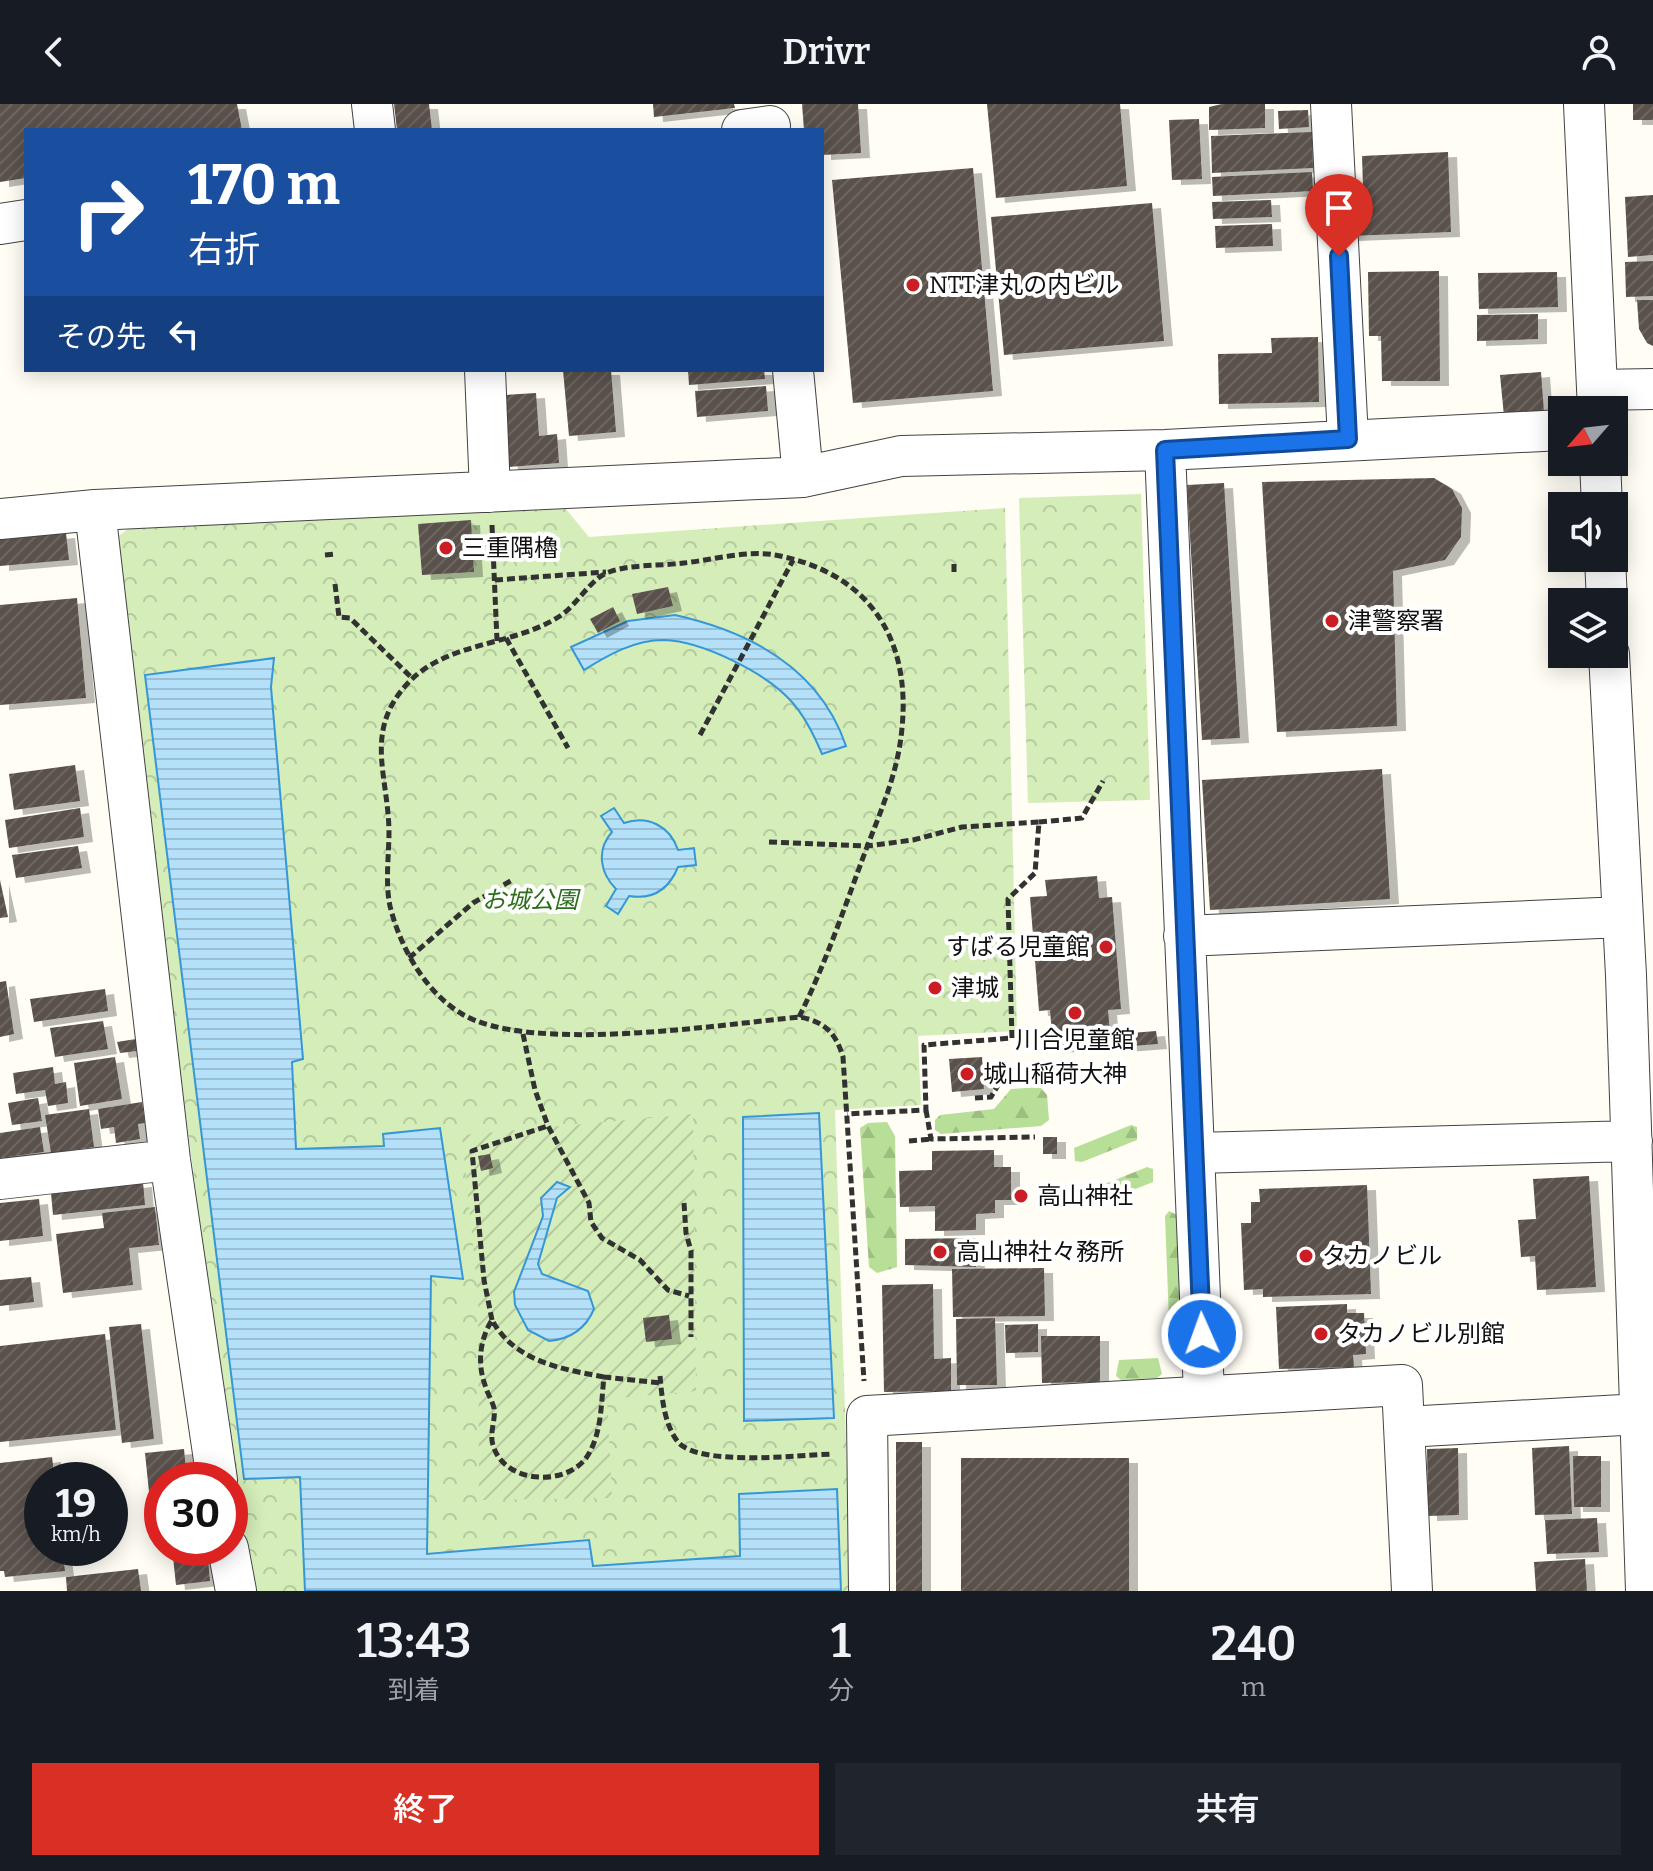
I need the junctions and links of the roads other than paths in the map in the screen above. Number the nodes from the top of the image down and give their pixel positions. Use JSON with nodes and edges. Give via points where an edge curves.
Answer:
{"nodes":[{"id":1,"x":372,"y":104,"type":"edge"},
{"id":2,"x":1331,"y":104,"type":"edge"},
{"id":3,"x":1584,"y":104,"type":"edge"},
{"id":4,"x":375,"y":128,"type":"edge"},
{"id":5,"x":24,"y":220,"type":"edge"},
{"id":6,"x":0,"y":224,"type":"edge"},
{"id":7,"x":485,"y":372,"type":"edge"},
{"id":8,"x":793,"y":372,"type":"edge"},
{"id":9,"x":1653,"y":389,"type":"edge"},
{"id":10,"x":1598,"y":396,"type":"edge"},
{"id":11,"x":1618,"y":396,"type":"edge"},
{"id":12,"x":1548,"y":431,"type":"edge"},
{"id":13,"x":1348,"y":439,"type":"junction"},
{"id":14,"x":1165,"y":450,"type":"junction"},
{"id":15,"x":803,"y":477,"type":"junction"},
{"id":16,"x":490,"y":492,"type":"junction"},
{"id":17,"x":95,"y":510,"type":"junction"},
{"id":18,"x":0,"y":519,"type":"edge"},
{"id":19,"x":1610,"y":668,"type":"edge"},
{"id":20,"x":1622,"y":917,"type":"junction"},
{"id":21,"x":1184,"y":936,"type":"junction"},
{"id":22,"x":1639,"y":976,"type":"edge"},
{"id":23,"x":1632,"y":1141,"type":"junction"},
{"id":24,"x":1195,"y":1153,"type":"junction"},
{"id":25,"x":170,"y":1160,"type":"junction"},
{"id":26,"x":0,"y":1179,"type":"edge"},
{"id":27,"x":1204,"y":1394,"type":"junction"},
{"id":28,"x":1645,"y":1403,"type":"edge"},
{"id":29,"x":1405,"y":1427,"type":"junction"},
{"id":30,"x":214,"y":1462,"type":"edge"},
{"id":31,"x":231,"y":1566,"type":"edge"},
{"id":32,"x":236,"y":1591,"type":"edge"},
{"id":33,"x":869,"y":1591,"type":"edge"},
{"id":34,"x":1412,"y":1591,"type":"edge"},
{"id":35,"x":1646,"y":1591,"type":"edge"}],
"edges":[{"from":1,"to":4,"type":"street"},
{"from":2,"to":13,"type":"street"},
{"from":3,"to":10,"type":"street"},
{"from":5,"to":6,"type":"street"},
{"from":7,"to":16,"type":"street"},
{"from":8,"to":15,"type":"street"},
{"from":9,"to":11,"type":"street"},
{"from":12,"to":13,"type":"street"},
{"from":13,"to":14,"type":"street"},
{"from":14,"to":15,"type":"street","via":[[901,456]]},
{"from":14,"to":21,"type":"street"},
{"from":15,"to":16,"type":"street"},
{"from":16,"to":17,"type":"street"},
{"from":17,"to":18,"type":"street"},
{"from":17,"to":25,"type":"street"},
{"from":19,"to":20,"type":"street"},
{"from":20,"to":21,"type":"street"},
{"from":20,"to":22,"type":"street"},
{"from":21,"to":24,"type":"street"},
{"from":22,"to":23,"type":"street"},
{"from":23,"to":24,"type":"street"},
{"from":23,"to":28,"type":"street"},
{"from":24,"to":27,"type":"street"},
{"from":25,"to":26,"type":"street"},
{"from":25,"to":30,"type":"street"},
{"from":27,"to":29,"type":"street","via":[[1402,1385]]},
{"from":27,"to":33,"type":"street","via":[[867,1416]]},
{"from":28,"to":29,"type":"street"},
{"from":28,"to":35,"type":"street"},
{"from":29,"to":34,"type":"street"},
{"from":31,"to":32,"type":"street"}]}
